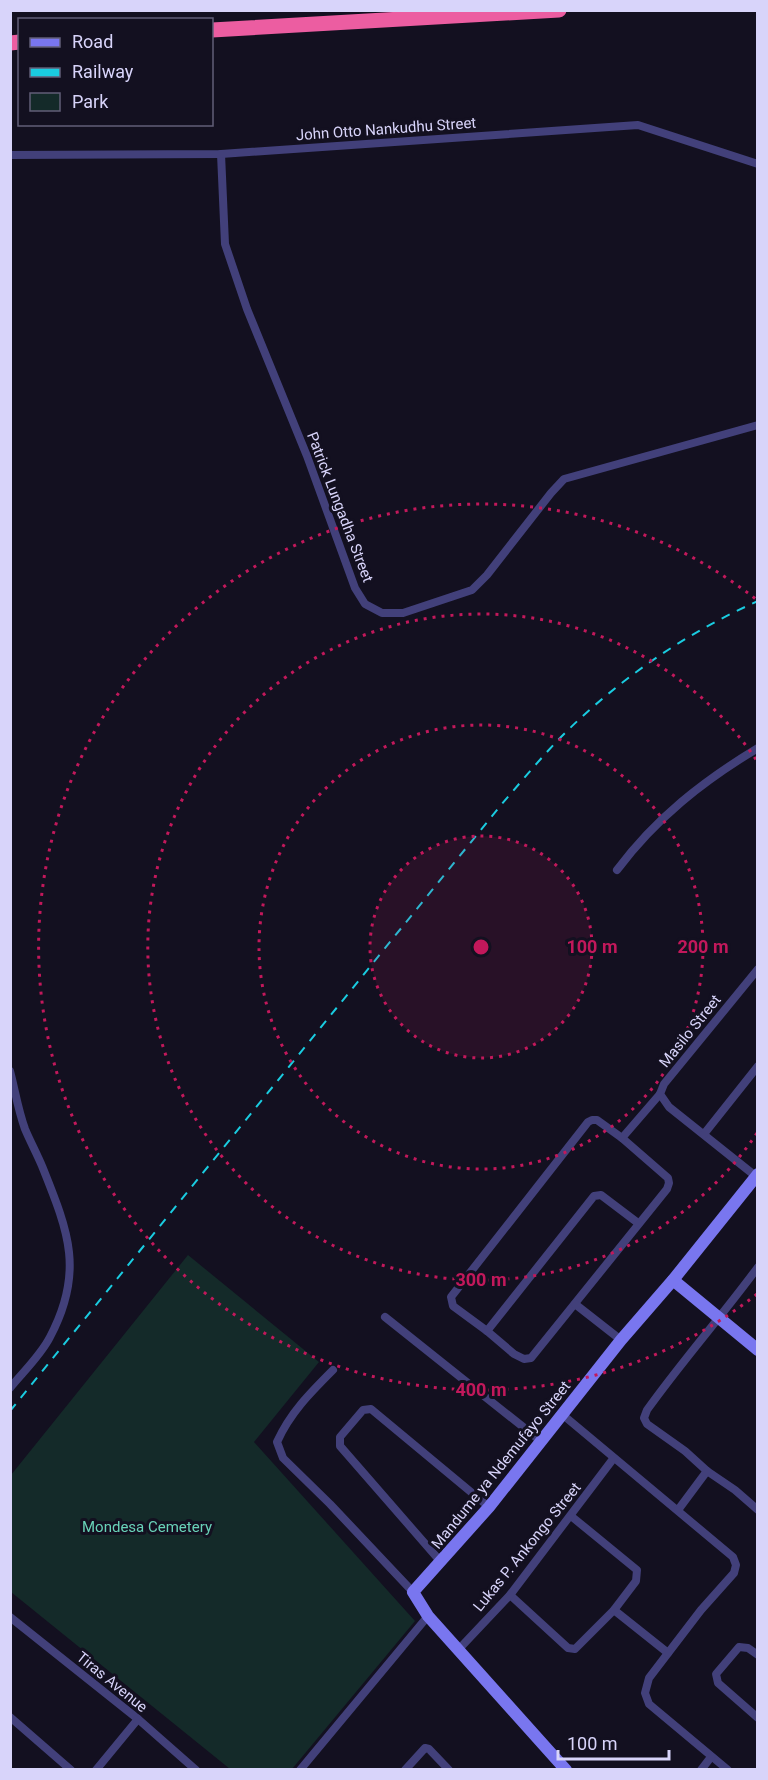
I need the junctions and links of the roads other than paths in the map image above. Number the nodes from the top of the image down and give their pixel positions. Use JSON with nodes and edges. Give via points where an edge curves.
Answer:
{"nodes":[{"id":1,"x":559,"y":10,"type":"edge"},
{"id":2,"x":213,"y":30,"type":"edge"},
{"id":3,"x":221,"y":154,"type":"junction"},
{"id":4,"x":10,"y":155,"type":"edge"},
{"id":5,"x":758,"y":164,"type":"edge"},
{"id":6,"x":758,"y":425,"type":"edge"},
{"id":7,"x":758,"y":748,"type":"edge"},
{"id":8,"x":617,"y":870,"type":"dead end"},
{"id":9,"x":758,"y":969,"type":"edge"},
{"id":10,"x":758,"y":1066,"type":"edge"},
{"id":11,"x":10,"y":1071,"type":"edge"},
{"id":12,"x":660,"y":1094,"type":"junction"},
{"id":13,"x":704,"y":1134,"type":"junction"},
{"id":14,"x":621,"y":1138,"type":"junction"},
{"id":15,"x":757,"y":1176,"type":"edge"},
{"id":16,"x":638,"y":1223,"type":"junction"},
{"id":17,"x":758,"y":1267,"type":"edge"},
{"id":18,"x":673,"y":1281,"type":"junction"},
{"id":19,"x":575,"y":1304,"type":"junction"},
{"id":20,"x":385,"y":1317,"type":"dead end"},
{"id":21,"x":719,"y":1319,"type":"junction"},
{"id":22,"x":487,"y":1331,"type":"junction"},
{"id":23,"x":621,"y":1340,"type":"junction"},
{"id":24,"x":758,"y":1350,"type":"edge"},
{"id":25,"x":333,"y":1370,"type":"dead end"},
{"id":26,"x":10,"y":1388,"type":"edge"},
{"id":27,"x":563,"y":1415,"type":"junction"},
{"id":28,"x":542,"y":1442,"type":"junction"},
{"id":29,"x":613,"y":1459,"type":"junction"},
{"id":30,"x":707,"y":1471,"type":"junction"},
{"id":31,"x":489,"y":1507,"type":"junction"},
{"id":32,"x":678,"y":1510,"type":"junction"},
{"id":33,"x":758,"y":1510,"type":"edge"},
{"id":34,"x":570,"y":1516,"type":"junction"},
{"id":35,"x":441,"y":1562,"type":"junction"},
{"id":36,"x":413,"y":1592,"type":"junction"},
{"id":37,"x":510,"y":1595,"type":"junction"},
{"id":38,"x":614,"y":1610,"type":"junction"},
{"id":39,"x":428,"y":1616,"type":"junction"},
{"id":40,"x":12,"y":1623,"type":"edge"},
{"id":41,"x":459,"y":1649,"type":"junction"},
{"id":42,"x":668,"y":1653,"type":"junction"},
{"id":43,"x":758,"y":1654,"type":"edge"},
{"id":44,"x":10,"y":1717,"type":"edge"},
{"id":45,"x":758,"y":1718,"type":"edge"},
{"id":46,"x":138,"y":1719,"type":"junction"},
{"id":47,"x":711,"y":1757,"type":"junction"},
{"id":48,"x":71,"y":1770,"type":"edge"},
{"id":49,"x":96,"y":1770,"type":"edge"},
{"id":50,"x":196,"y":1770,"type":"edge"},
{"id":51,"x":300,"y":1770,"type":"edge"},
{"id":52,"x":405,"y":1770,"type":"edge"},
{"id":53,"x":449,"y":1770,"type":"edge"},
{"id":54,"x":566,"y":1770,"type":"edge"},
{"id":55,"x":701,"y":1770,"type":"edge"},
{"id":56,"x":728,"y":1770,"type":"edge"}],
"edges":[{"from":1,"to":2,"type":"highway"},
{"from":3,"to":4,"type":"street","name":"John Otto Nankudhu Street"},
{"from":3,"to":5,"type":"street","name":"John Otto Nankudhu Street","via":[[638,125]]},
{"from":3,"to":6,"type":"street","name":"Patrick Lungadha Street","via":[[225,244],[355,588],[365,604],[382,613],[404,612],[472,590],[564,479]]},
{"from":7,"to":8,"type":"street","via":[[690,793]]},
{"from":9,"to":12,"type":"street","name":"Masilo Street","via":[[664,1084]]},
{"from":10,"to":13,"type":"street"},
{"from":11,"to":26,"type":"street","via":[[25,1128],[64,1224],[70,1254],[70,1281],[50,1339]]},
{"from":12,"to":13,"type":"street","via":[[669,1107]]},
{"from":12,"to":14,"type":"street","name":"Masilo Street"},
{"from":13,"to":15,"type":"street"},
{"from":14,"to":16,"type":"street","via":[[669,1183]]},
{"from":14,"to":22,"type":"street","via":[[597,1120],[588,1122],[451,1297],[453,1306]]},
{"from":15,"to":18,"type":"street","name":"Mandume ya Ndemufayo Street"},
{"from":16,"to":19,"type":"street"},
{"from":16,"to":22,"type":"street","via":[[601,1195],[594,1196]]},
{"from":17,"to":21,"type":"street"},
{"from":18,"to":21,"type":"street"},
{"from":18,"to":23,"type":"street","name":"Mandume ya Ndemufayo Street"},
{"from":19,"to":22,"type":"street","via":[[531,1358],[514,1354]]},
{"from":19,"to":23,"type":"street"},
{"from":20,"to":28,"type":"street"},
{"from":21,"to":24,"type":"street"},
{"from":21,"to":30,"type":"street","via":[[677,1368],[644,1418]]},
{"from":23,"to":27,"type":"street","name":"Mandume ya Ndemufayo Street"},
{"from":25,"to":36,"type":"street","via":[[297,1407],[277,1442],[283,1458]]},
{"from":27,"to":28,"type":"street","name":"Mandume ya Ndemufayo Street"},
{"from":27,"to":29,"type":"street"},
{"from":28,"to":31,"type":"street","name":"Mandume ya Ndemufayo Street"},
{"from":29,"to":32,"type":"street"},
{"from":29,"to":34,"type":"street","name":"Lukas P. Ankongo Street"},
{"from":30,"to":32,"type":"street"},
{"from":30,"to":33,"type":"street"},
{"from":31,"to":35,"type":"street","name":"Mandume ya Ndemufayo Street"},
{"from":31,"to":35,"type":"street","via":[[371,1409],[363,1410],[340,1437],[340,1446]]},
{"from":32,"to":42,"type":"street","via":[[733,1557],[736,1565],[734,1573]]},
{"from":34,"to":37,"type":"street","name":"Lukas P. Ankongo Street"},
{"from":34,"to":38,"type":"street","via":[[637,1570],[636,1581]]},
{"from":35,"to":36,"type":"street","name":"Mandume ya Ndemufayo Street"},
{"from":36,"to":39,"type":"street"},
{"from":37,"to":38,"type":"street","via":[[568,1648],[579,1646]]},
{"from":37,"to":41,"type":"street","name":"Lukas P. Ankongo Street"},
{"from":38,"to":42,"type":"street"},
{"from":39,"to":41,"type":"street"},
{"from":39,"to":51,"type":"street"},
{"from":40,"to":46,"type":"street","name":"Tiras Avenue"},
{"from":41,"to":54,"type":"street"},
{"from":42,"to":47,"type":"street","via":[[649,1678],[645,1693],[648,1704]]},
{"from":43,"to":45,"type":"street","via":[[739,1647],[716,1679]]},
{"from":44,"to":48,"type":"street"},
{"from":46,"to":49,"type":"street"},
{"from":46,"to":50,"type":"street","name":"Tiras Avenue"},
{"from":47,"to":55,"type":"street"},
{"from":47,"to":56,"type":"street"},
{"from":52,"to":53,"type":"street","via":[[425,1748]]}]}
